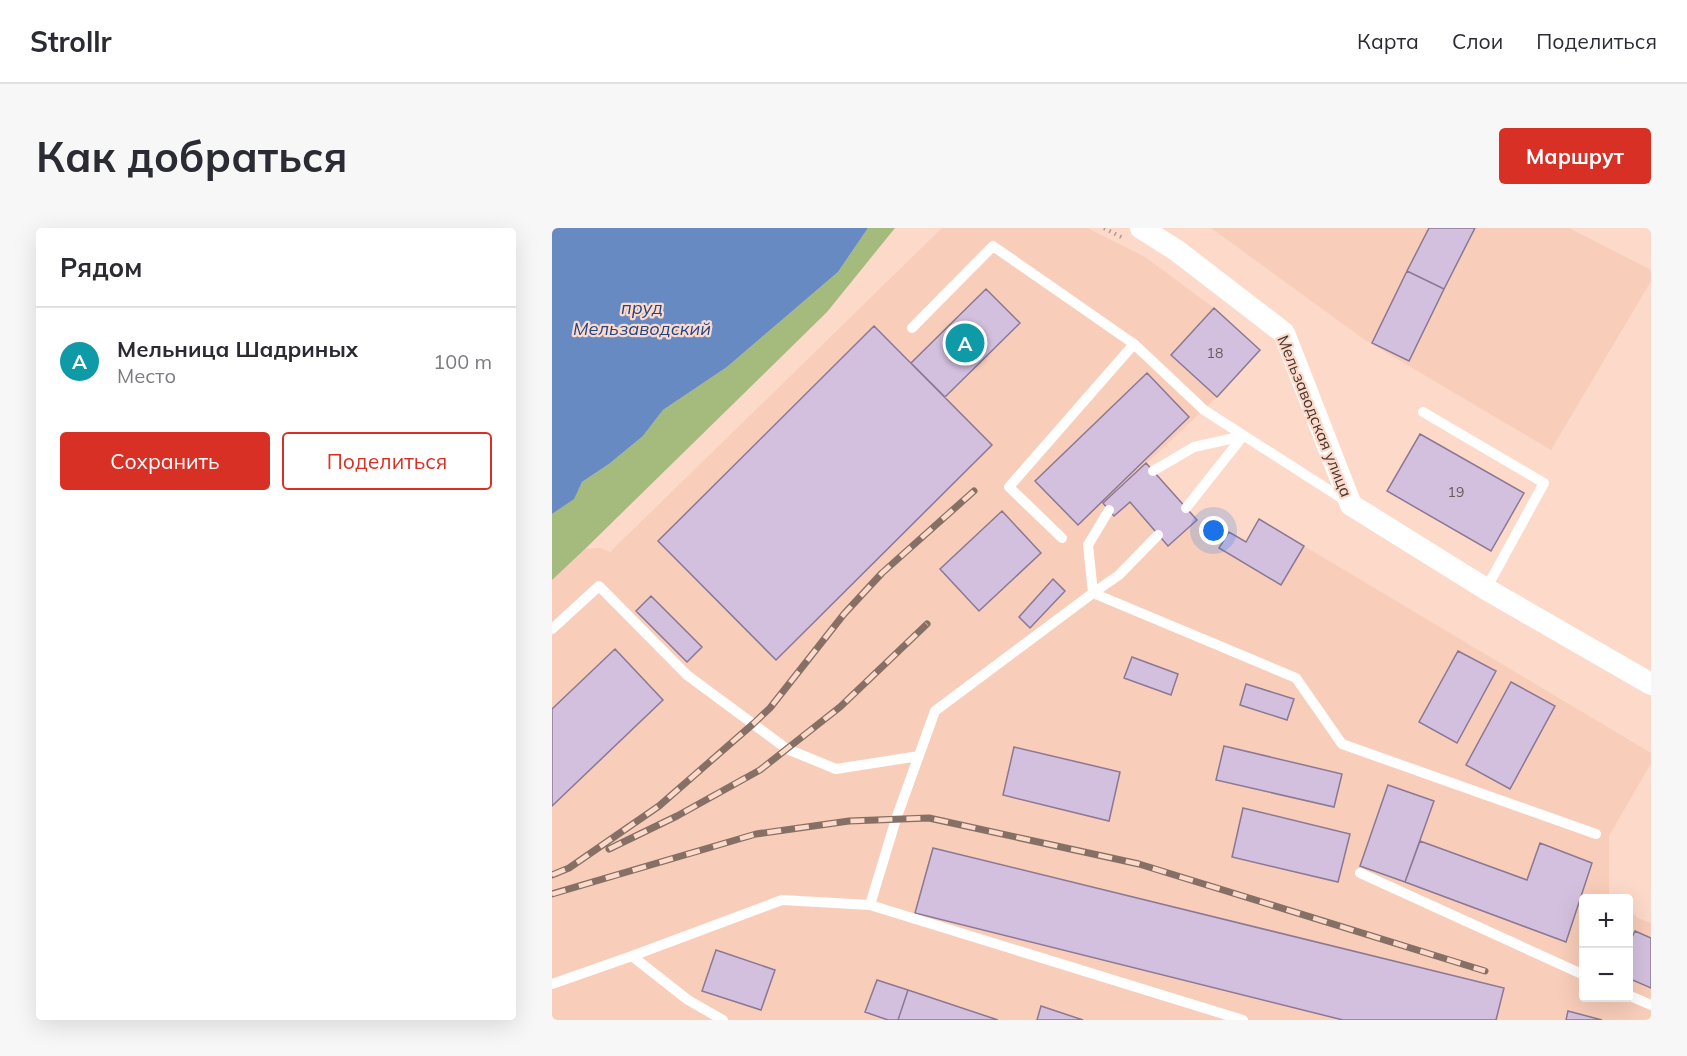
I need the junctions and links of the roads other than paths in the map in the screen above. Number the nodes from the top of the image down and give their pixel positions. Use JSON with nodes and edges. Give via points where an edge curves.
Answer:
{"nodes":[{"id":1,"x":1141,"y":228,"type":"edge"},
{"id":2,"x":912,"y":328,"type":"dead end"},
{"id":3,"x":1134,"y":344,"type":"junction"},
{"id":4,"x":1423,"y":412,"type":"dead end"},
{"id":5,"x":1243,"y":436,"type":"junction"},
{"id":6,"x":1153,"y":471,"type":"dead end"},
{"id":7,"x":1351,"y":505,"type":"junction"},
{"id":8,"x":1186,"y":508,"type":"dead end"},
{"id":9,"x":1109,"y":510,"type":"dead end"},
{"id":10,"x":1158,"y":535,"type":"dead end"},
{"id":11,"x":1062,"y":538,"type":"dead end"},
{"id":12,"x":1486,"y":589,"type":"junction"},
{"id":13,"x":1093,"y":593,"type":"junction"},
{"id":14,"x":552,"y":629,"type":"edge"},
{"id":15,"x":1651,"y":684,"type":"edge"},
{"id":16,"x":919,"y":756,"type":"junction"},
{"id":17,"x":1596,"y":834,"type":"dead end"},
{"id":18,"x":1360,"y":873,"type":"dead end"},
{"id":19,"x":870,"y":905,"type":"junction"},
{"id":20,"x":632,"y":956,"type":"junction"},
{"id":21,"x":1579,"y":973,"type":"edge"},
{"id":22,"x":552,"y":984,"type":"edge"},
{"id":23,"x":1633,"y":997,"type":"edge"},
{"id":24,"x":1651,"y":1005,"type":"edge"},
{"id":25,"x":723,"y":1020,"type":"edge"},
{"id":26,"x":1243,"y":1020,"type":"edge"}],
"edges":[{"from":1,"to":7,"type":"street","name":"Мельзаводская улица","via":[[1284,333]]},
{"from":2,"to":3,"type":"lane","via":[[993,246]]},
{"from":3,"to":5,"type":"lane","via":[[1204,410]]},
{"from":3,"to":11,"type":"lane","via":[[1010,487]]},
{"from":4,"to":12,"type":"lane","via":[[1544,483]]},
{"from":5,"to":6,"type":"lane","via":[[1194,447]]},
{"from":5,"to":7,"type":"lane"},
{"from":5,"to":8,"type":"lane"},
{"from":7,"to":12,"type":"street","name":"Мельзаводская улица"},
{"from":9,"to":13,"type":"lane","via":[[1088,545]]},
{"from":10,"to":13,"type":"lane","via":[[1119,575]]},
{"from":12,"to":15,"type":"street","name":"Мельзаводская улица"},
{"from":13,"to":16,"type":"lane","via":[[935,711]]},
{"from":13,"to":17,"type":"lane","via":[[1296,678],[1342,744]]},
{"from":14,"to":16,"type":"lane","via":[[599,586],[687,675],[787,749],[836,769]]},
{"from":16,"to":19,"type":"lane"},
{"from":18,"to":21,"type":"lane"},
{"from":19,"to":20,"type":"lane","via":[[782,900]]},
{"from":19,"to":26,"type":"lane"},
{"from":20,"to":22,"type":"lane"},
{"from":20,"to":25,"type":"lane","via":[[688,1000]]},
{"from":23,"to":24,"type":"lane"}]}
